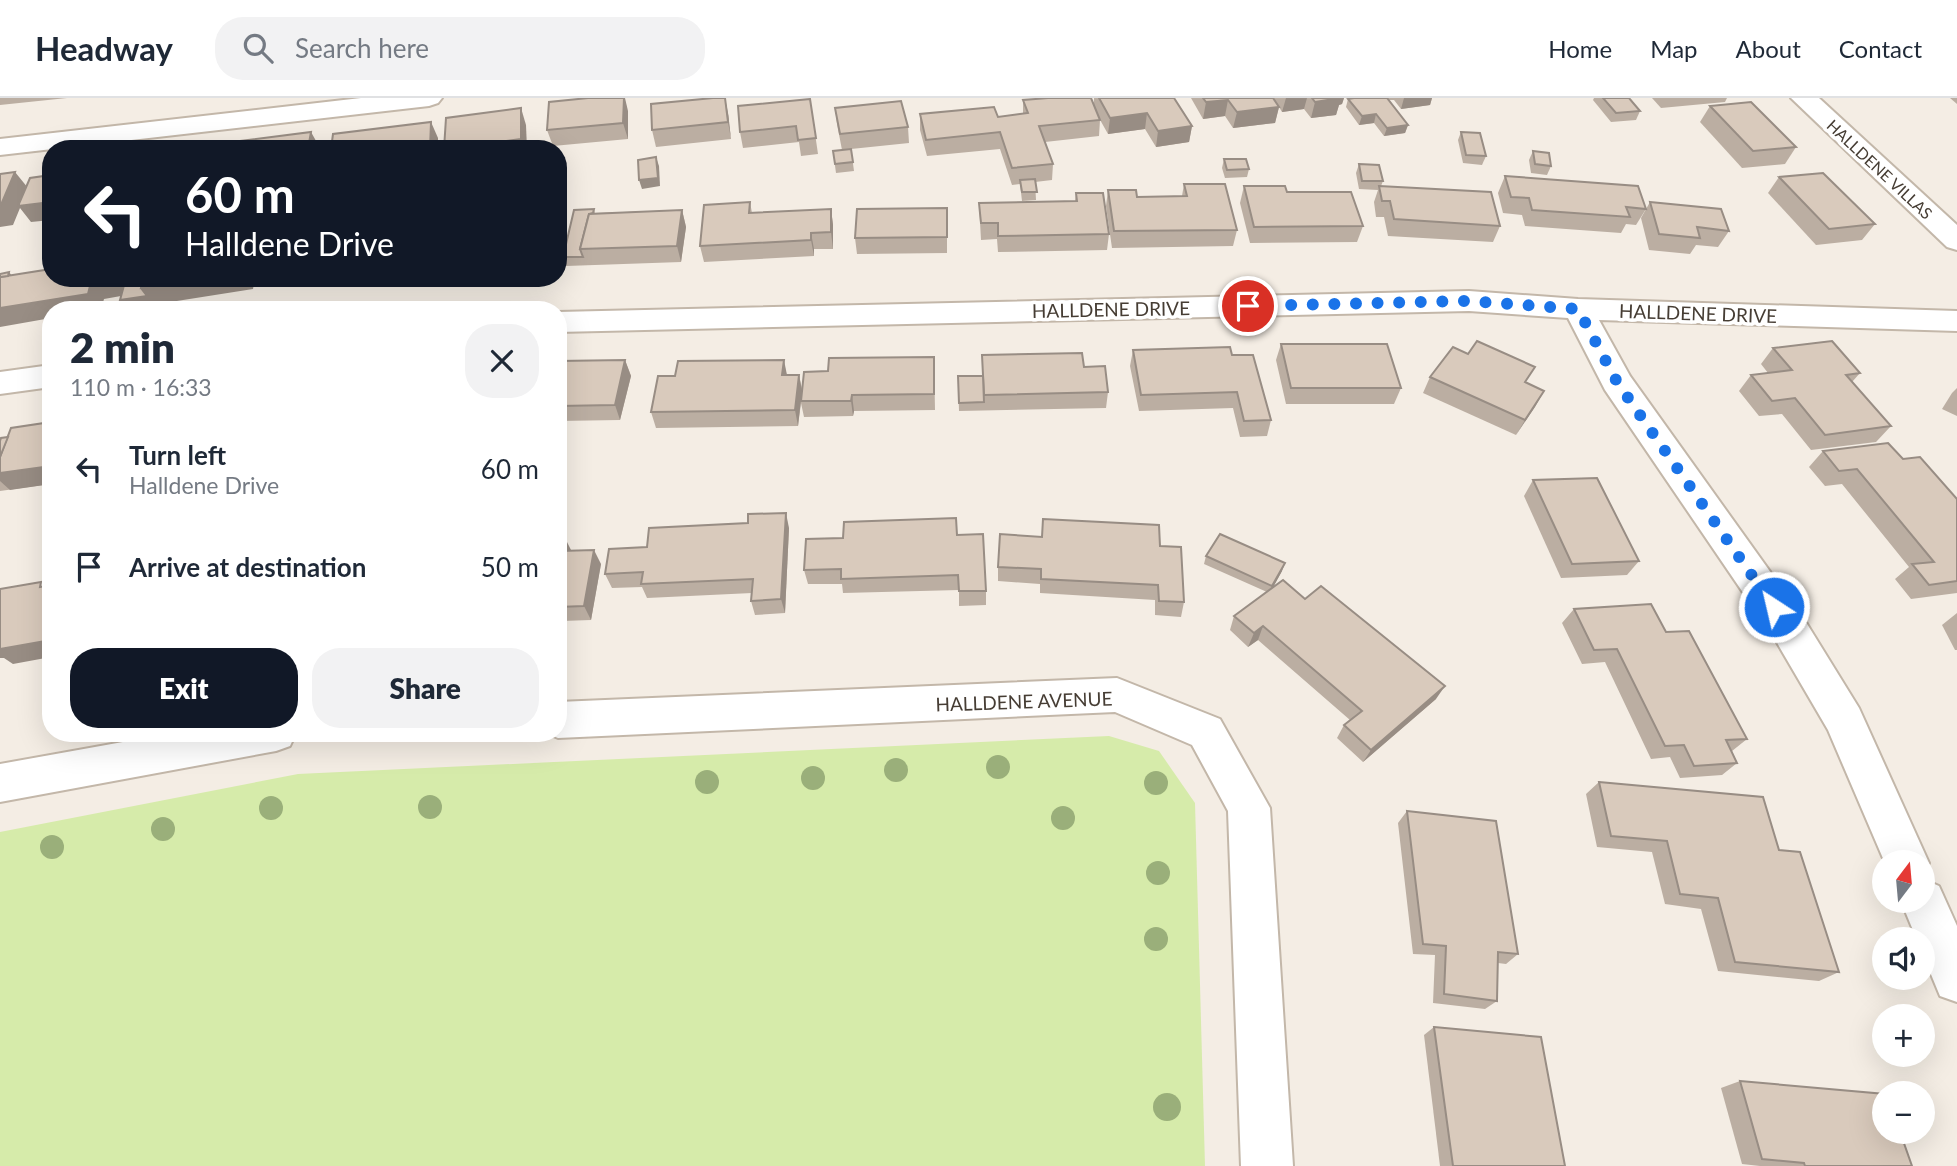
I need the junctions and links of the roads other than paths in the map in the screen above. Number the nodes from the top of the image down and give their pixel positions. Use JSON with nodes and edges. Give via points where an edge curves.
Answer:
{"nodes":[{"id":1,"x":429,"y":98,"type":"edge"},
{"id":2,"x":1804,"y":98,"type":"edge"},
{"id":3,"x":61,"y":140,"type":"edge"},
{"id":4,"x":42,"y":142,"type":"edge"},
{"id":5,"x":0,"y":147,"type":"edge"},
{"id":6,"x":1957,"y":241,"type":"edge"},
{"id":7,"x":1578,"y":309,"type":"junction"},
{"id":8,"x":1957,"y":321,"type":"edge"},
{"id":9,"x":567,"y":322,"type":"edge"},
{"id":10,"x":42,"y":377,"type":"edge"},
{"id":11,"x":0,"y":383,"type":"edge"},
{"id":12,"x":567,"y":720,"type":"edge"},
{"id":13,"x":226,"y":742,"type":"edge"},
{"id":14,"x":0,"y":783,"type":"edge"},
{"id":15,"x":1901,"y":850,"type":"edge"},
{"id":16,"x":1929,"y":914,"type":"edge"},
{"id":17,"x":1957,"y":979,"type":"edge"},
{"id":18,"x":1267,"y":1166,"type":"edge"}],
"edges":[{"from":1,"to":3,"type":"street"},
{"from":2,"to":6,"type":"street","name":"HALLDENE VILLAS"},
{"from":4,"to":5,"type":"street"},
{"from":7,"to":8,"type":"street","name":"HALLDENE DRIVE"},
{"from":7,"to":9,"type":"street","name":"HALLDENE DRIVE","via":[[1469,301]]},
{"from":7,"to":15,"type":"street","via":[[1617,382],[1790,630],[1845,721]]},
{"from":10,"to":11,"type":"street"},
{"from":12,"to":18,"type":"street","name":"HALLDENE AVENUE","via":[[1117,695],[1206,732],[1250,808]]},
{"from":13,"to":14,"type":"street"},
{"from":16,"to":17,"type":"street"}]}
